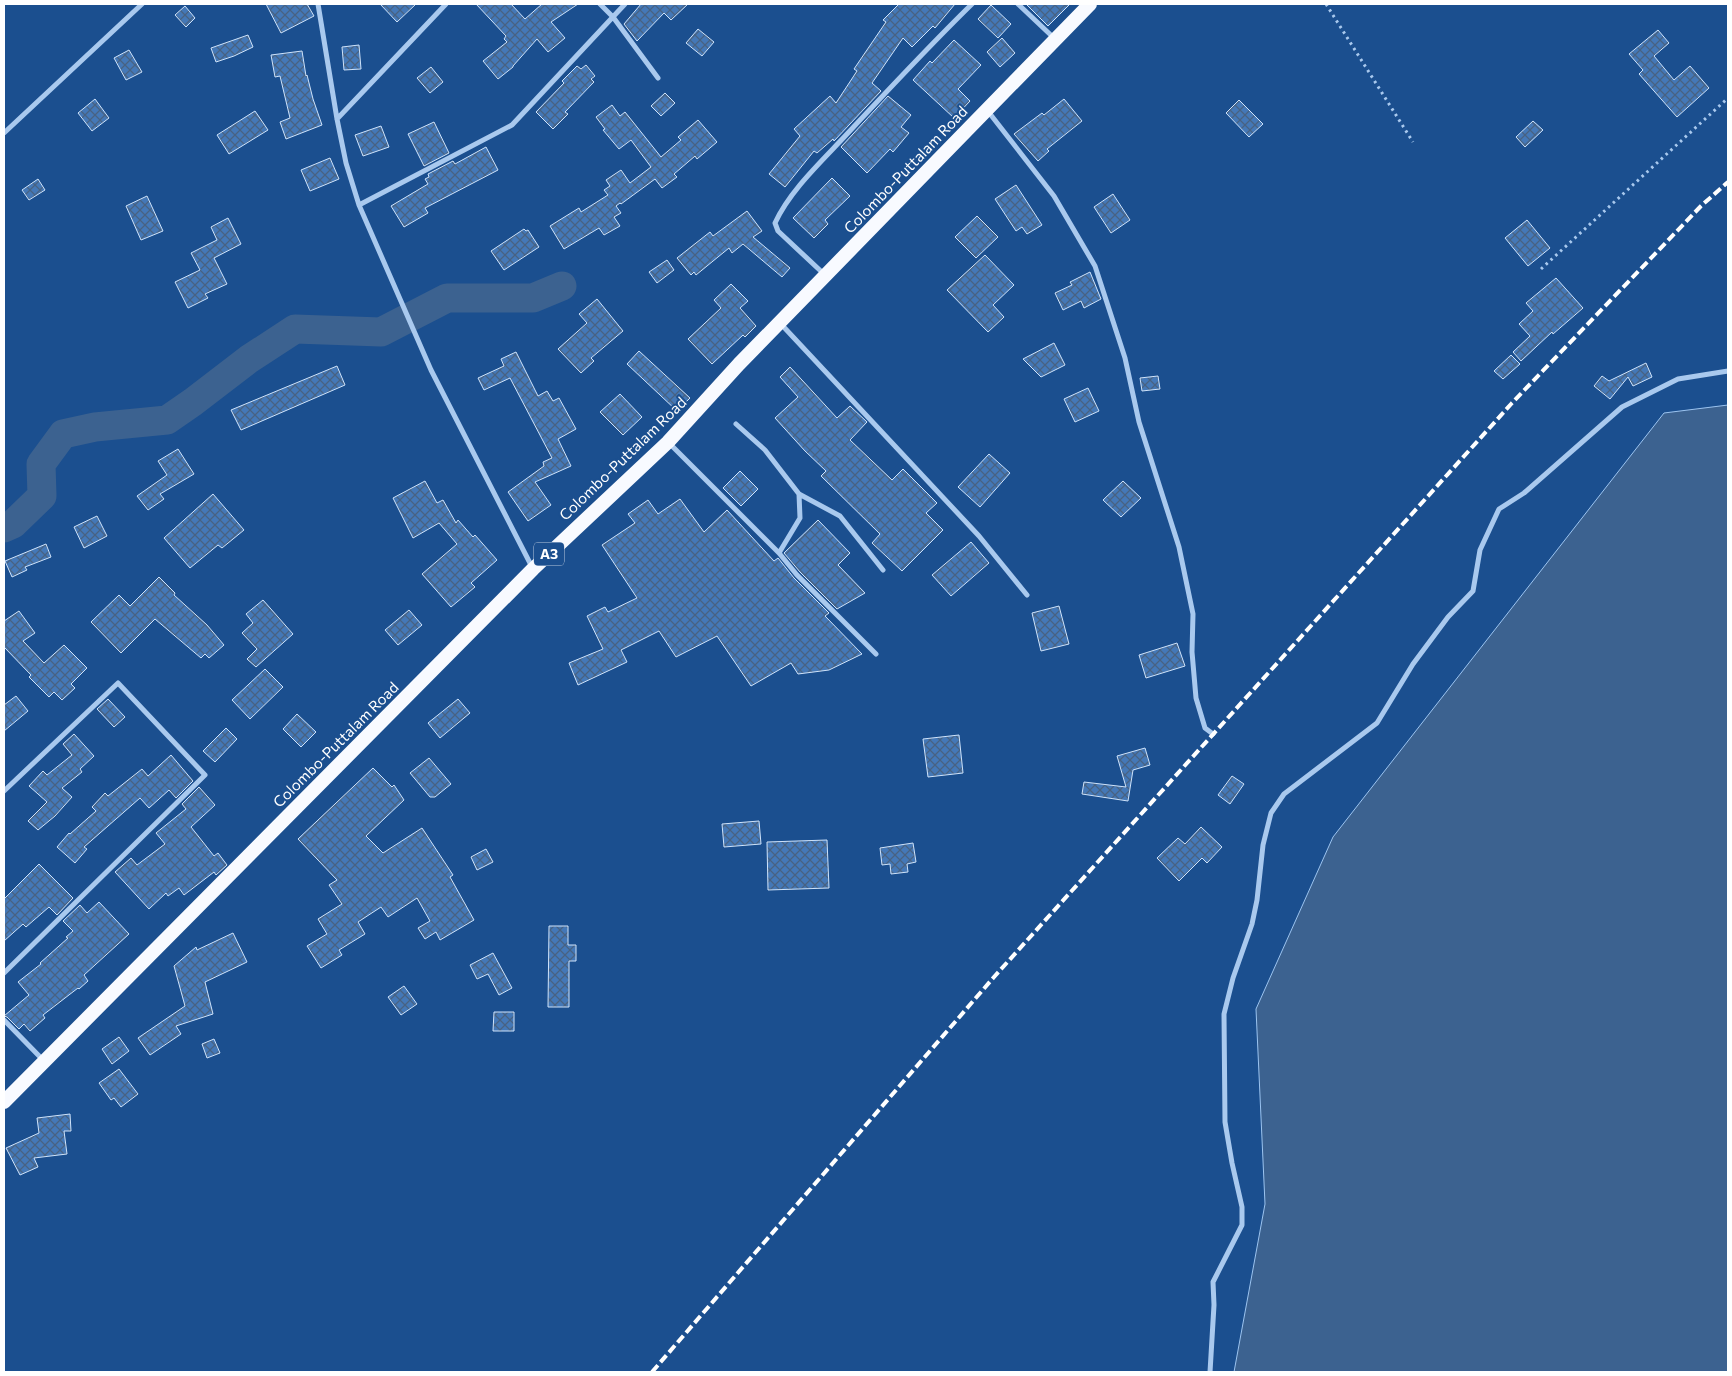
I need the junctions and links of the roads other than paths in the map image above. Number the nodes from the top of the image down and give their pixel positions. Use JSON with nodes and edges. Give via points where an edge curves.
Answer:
{"nodes":[{"id":1,"x":142,"y":4,"type":"edge"},
{"id":2,"x":318,"y":4,"type":"edge"},
{"id":3,"x":446,"y":4,"type":"edge"},
{"id":4,"x":600,"y":4,"type":"edge"},
{"id":5,"x":625,"y":4,"type":"edge"},
{"id":6,"x":972,"y":4,"type":"edge"},
{"id":7,"x":1018,"y":4,"type":"edge"},
{"id":8,"x":1090,"y":4,"type":"edge"},
{"id":9,"x":614,"y":17,"type":"junction"},
{"id":10,"x":1055,"y":39,"type":"junction"},
{"id":11,"x":658,"y":78,"type":"dead end"},
{"id":12,"x":987,"y":110,"type":"junction"},
{"id":13,"x":337,"y":119,"type":"junction"},
{"id":14,"x":4,"y":133,"type":"edge"},
{"id":15,"x":359,"y":205,"type":"junction"},
{"id":16,"x":826,"y":275,"type":"junction"},
{"id":17,"x":780,"y":322,"type":"junction"},
{"id":18,"x":1728,"y":371,"type":"edge"},
{"id":19,"x":736,"y":424,"type":"dead end"},
{"id":20,"x":668,"y":442,"type":"junction"},
{"id":21,"x":799,"y":494,"type":"junction"},
{"id":22,"x":779,"y":553,"type":"junction"},
{"id":23,"x":533,"y":570,"type":"junction"},
{"id":24,"x":883,"y":570,"type":"dead end"},
{"id":25,"x":1027,"y":595,"type":"dead end"},
{"id":26,"x":876,"y":654,"type":"dead end"},
{"id":27,"x":1213,"y":734,"type":"dead end"},
{"id":28,"x":4,"y":791,"type":"edge"},
{"id":29,"x":4,"y":973,"type":"edge"},
{"id":30,"x":4,"y":1020,"type":"edge"},
{"id":31,"x":44,"y":1062,"type":"junction"},
{"id":32,"x":4,"y":1102,"type":"edge"},
{"id":33,"x":1210,"y":1372,"type":"edge"}],
"edges":[{"from":1,"to":14,"type":"street"},
{"from":2,"to":13,"type":"street"},
{"from":3,"to":13,"type":"street"},
{"from":4,"to":9,"type":"street"},
{"from":5,"to":9,"type":"street"},
{"from":6,"to":16,"type":"street","via":[[807,177],[779,214],[775,223],[778,231]]},
{"from":7,"to":10,"type":"street"},
{"from":8,"to":10,"type":"highway","name":"Colombo-Puttalam Road","number":"A3"},
{"from":9,"to":11,"type":"street"},
{"from":9,"to":15,"type":"street","via":[[512,125]]},
{"from":10,"to":12,"type":"highway","name":"Colombo-Puttalam Road","number":"A3"},
{"from":12,"to":16,"type":"highway","name":"Colombo-Puttalam Road","number":"A3"},
{"from":12,"to":27,"type":"street","via":[[1054,196],[1095,266],[1125,358],[1138,422],[1179,547],[1193,614],[1196,698],[1205,728]]},
{"from":13,"to":15,"type":"street"},
{"from":15,"to":23,"type":"street","via":[[431,370]]},
{"from":16,"to":17,"type":"highway","name":"Colombo-Puttalam Road","number":"A3"},
{"from":17,"to":20,"type":"highway","name":"Colombo-Puttalam Road","number":"A3"},
{"from":17,"to":25,"type":"street","via":[[979,536]]},
{"from":18,"to":33,"type":"street","via":[[1678,379],[1622,406],[1524,493],[1498,510],[1480,550],[1473,591],[1448,617],[1412,664],[1377,723],[1284,794],[1271,813],[1252,924],[1224,1014],[1225,1122],[1242,1207],[1242,1225],[1213,1282]]},
{"from":19,"to":21,"type":"street","via":[[765,450]]},
{"from":20,"to":22,"type":"street"},
{"from":20,"to":23,"type":"highway","name":"Colombo-Puttalam Road","number":"A3"},
{"from":21,"to":22,"type":"street","via":[[800,518]]},
{"from":21,"to":24,"type":"street","via":[[840,516]]},
{"from":22,"to":26,"type":"street","via":[[803,582]]},
{"from":23,"to":31,"type":"highway","name":"Colombo-Puttalam Road","number":"A3"},
{"from":28,"to":29,"type":"street","via":[[118,682],[205,775]]},
{"from":30,"to":31,"type":"street"},
{"from":31,"to":32,"type":"highway","name":"Colombo-Puttalam Road","number":"A3"}]}
